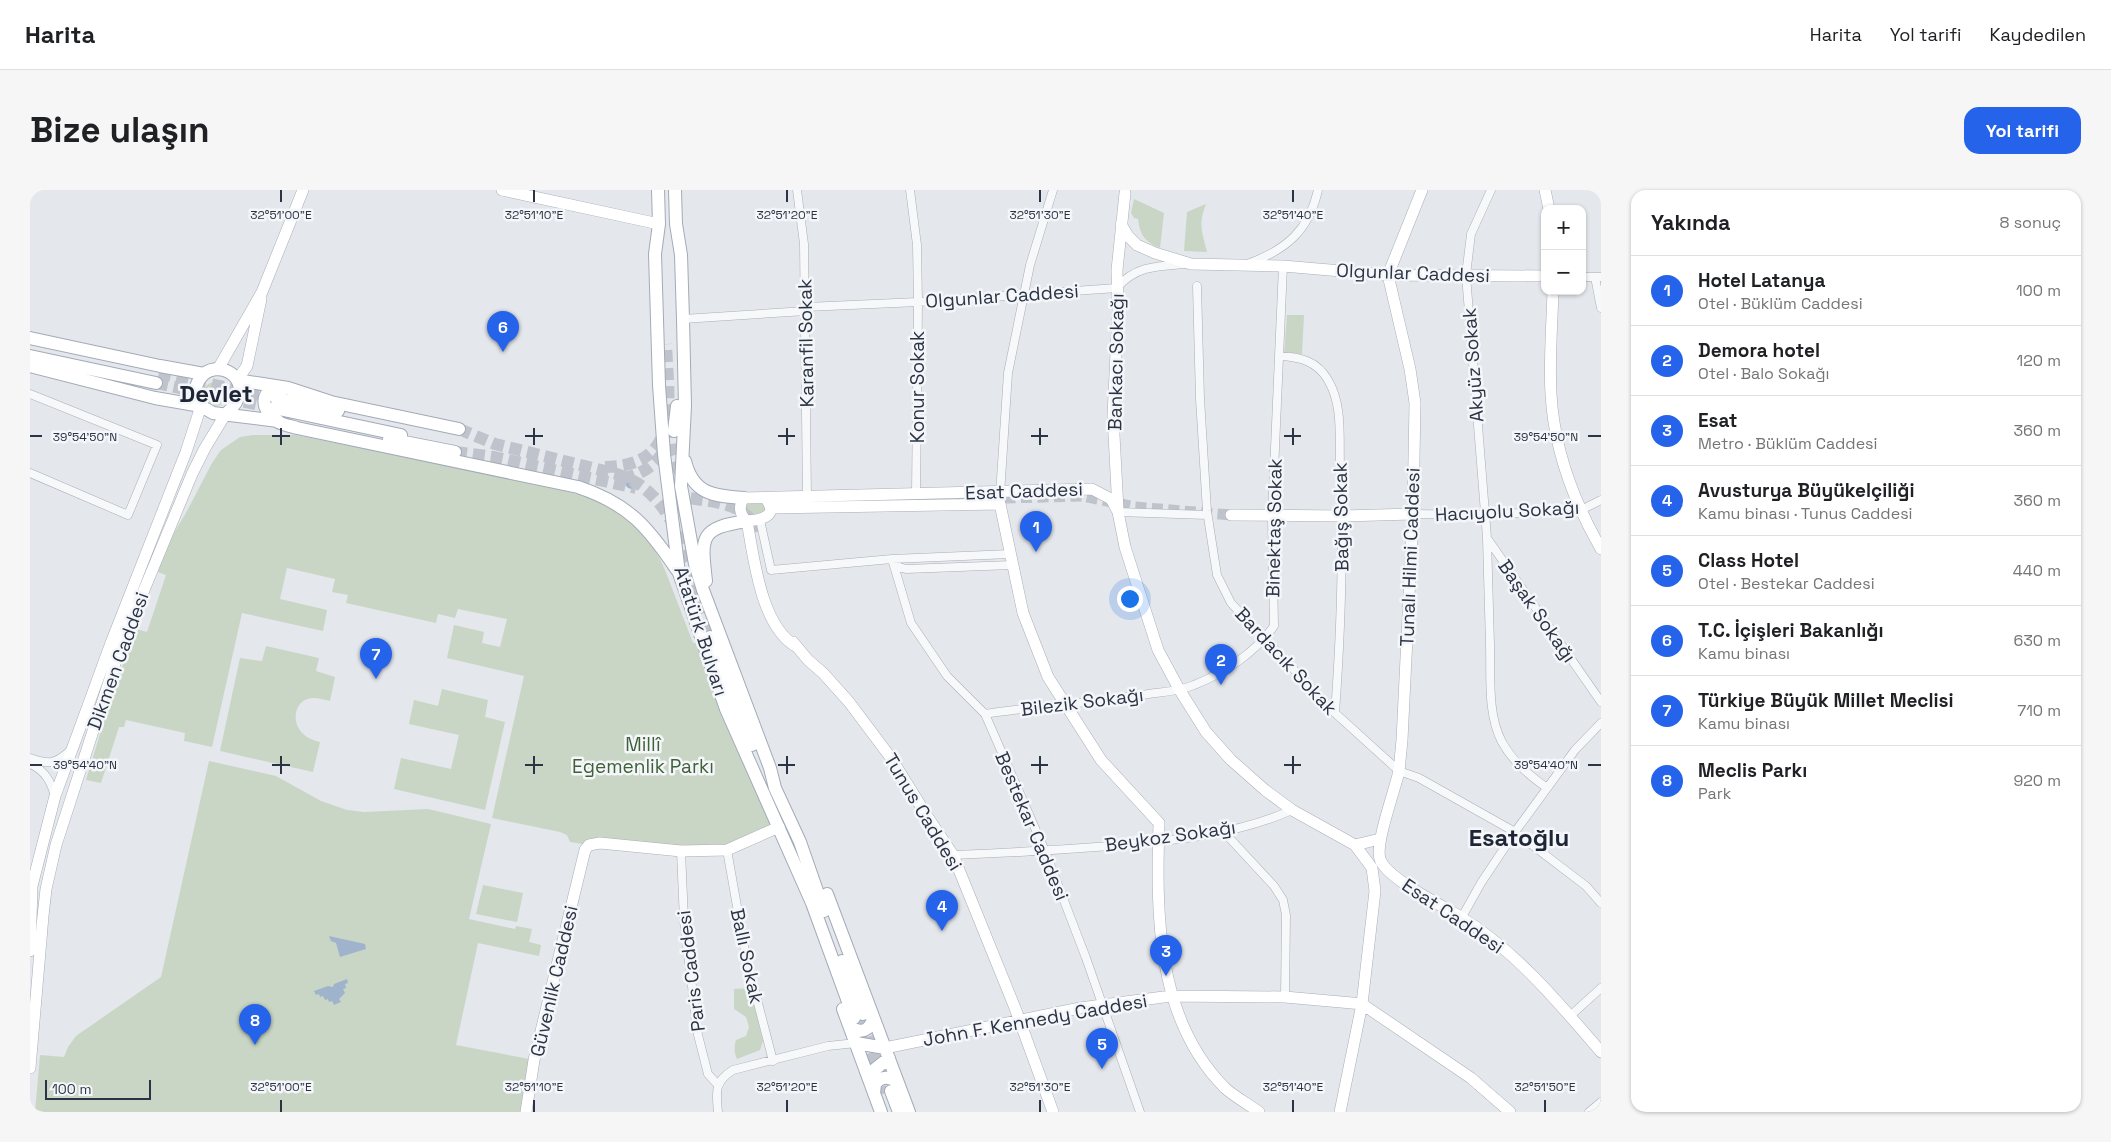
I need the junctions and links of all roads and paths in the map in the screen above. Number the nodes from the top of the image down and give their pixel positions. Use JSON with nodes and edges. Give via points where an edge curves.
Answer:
{"nodes":[{"id":1,"x":303,"y":190,"type":"edge"},
{"id":2,"x":502,"y":190,"type":"edge"},
{"id":3,"x":658,"y":190,"type":"edge"},
{"id":4,"x":675,"y":190,"type":"edge"},
{"id":5,"x":797,"y":190,"type":"edge"},
{"id":6,"x":910,"y":190,"type":"edge"},
{"id":7,"x":1053,"y":190,"type":"edge"},
{"id":8,"x":1318,"y":190,"type":"edge"},
{"id":9,"x":1422,"y":190,"type":"edge"},
{"id":10,"x":1491,"y":190,"type":"edge"},
{"id":11,"x":1545,"y":190,"type":"edge"},
{"id":12,"x":1127,"y":194,"type":"dead end"},
{"id":13,"x":1548,"y":205,"type":"edge"},
{"id":14,"x":1122,"y":218,"type":"junction"},
{"id":15,"x":659,"y":224,"type":"junction"},
{"id":16,"x":676,"y":224,"type":"junction"},
{"id":17,"x":1191,"y":264,"type":"junction"},
{"id":18,"x":1246,"y":265,"type":"junction"},
{"id":19,"x":1283,"y":266,"type":"junction"},
{"id":20,"x":1388,"y":275,"type":"junction"},
{"id":21,"x":1466,"y":275,"type":"junction"},
{"id":22,"x":1541,"y":276,"type":"edge"},
{"id":23,"x":1598,"y":277,"type":"edge"},
{"id":24,"x":1197,"y":286,"type":"dead end"},
{"id":25,"x":1116,"y":288,"type":"junction"},
{"id":26,"x":262,"y":292,"type":"junction"},
{"id":27,"x":1553,"y":295,"type":"edge"},
{"id":28,"x":1023,"y":296,"type":"junction"},
{"id":29,"x":918,"y":302,"type":"junction"},
{"id":30,"x":1601,"y":308,"type":"edge"},
{"id":31,"x":806,"y":309,"type":"junction"},
{"id":32,"x":683,"y":319,"type":"junction"},
{"id":33,"x":30,"y":338,"type":"edge"},
{"id":34,"x":666,"y":344,"type":"tunnel mouth"},
{"id":35,"x":30,"y":346,"type":"edge"},
{"id":36,"x":30,"y":356,"type":"edge"},
{"id":37,"x":1280,"y":356,"type":"junction"},
{"id":38,"x":30,"y":366,"type":"edge"},
{"id":39,"x":218,"y":369,"type":"junction"},
{"id":40,"x":204,"y":374,"type":"junction"},
{"id":41,"x":237,"y":380,"type":"junction"},
{"id":42,"x":288,"y":388,"type":"junction"},
{"id":43,"x":30,"y":394,"type":"edge"},
{"id":44,"x":275,"y":403,"type":"tunnel mouth"},
{"id":45,"x":201,"y":406,"type":"junction"},
{"id":46,"x":225,"y":415,"type":"junction"},
{"id":47,"x":277,"y":421,"type":"junction"},
{"id":48,"x":674,"y":431,"type":"tunnel mouth"},
{"id":49,"x":457,"y":441,"type":"junction"},
{"id":50,"x":682,"y":447,"type":"junction"},
{"id":51,"x":30,"y":474,"type":"edge"},
{"id":52,"x":916,"y":494,"type":"junction"},
{"id":53,"x":807,"y":497,"type":"junction"},
{"id":54,"x":744,"y":498,"type":"junction"},
{"id":55,"x":761,"y":498,"type":"junction"},
{"id":56,"x":1000,"y":498,"type":"junction"},
{"id":57,"x":1601,"y":500,"type":"edge"},
{"id":58,"x":771,"y":508,"type":"junction"},
{"id":59,"x":1581,"y":510,"type":"junction"},
{"id":60,"x":1118,"y":512,"type":"junction"},
{"id":61,"x":1231,"y":514,"type":"tunnel mouth"},
{"id":62,"x":1413,"y":514,"type":"junction"},
{"id":63,"x":1207,"y":515,"type":"junction"},
{"id":64,"x":1484,"y":515,"type":"junction"},
{"id":65,"x":1272,"y":516,"type":"junction"},
{"id":66,"x":1342,"y":516,"type":"junction"},
{"id":67,"x":760,"y":520,"type":"junction"},
{"id":68,"x":747,"y":521,"type":"junction"},
{"id":69,"x":757,"y":532,"type":"tunnel mouth"},
{"id":70,"x":1487,"y":538,"type":"junction"},
{"id":71,"x":1601,"y":549,"type":"edge"},
{"id":72,"x":950,"y":557,"type":"junction"},
{"id":73,"x":892,"y":559,"type":"junction"},
{"id":74,"x":1011,"y":560,"type":"junction"},
{"id":75,"x":951,"y":568,"type":"junction"},
{"id":76,"x":679,"y":573,"type":"junction"},
{"id":77,"x":708,"y":603,"type":"junction"},
{"id":78,"x":715,"y":622,"type":"junction"},
{"id":79,"x":697,"y":629,"type":"junction"},
{"id":80,"x":710,"y":637,"type":"tunnel mouth"},
{"id":81,"x":1265,"y":638,"type":"junction"},
{"id":82,"x":797,"y":648,"type":"junction"},
{"id":83,"x":1179,"y":689,"type":"junction"},
{"id":84,"x":1601,"y":702,"type":"edge"},
{"id":85,"x":1064,"y":703,"type":"junction"},
{"id":86,"x":1335,"y":713,"type":"junction"},
{"id":87,"x":985,"y":714,"type":"junction"},
{"id":88,"x":1601,"y":724,"type":"edge"},
{"id":89,"x":71,"y":750,"type":"junction"},
{"id":90,"x":30,"y":758,"type":"edge"},
{"id":91,"x":30,"y":764,"type":"edge"},
{"id":92,"x":1398,"y":771,"type":"junction"},
{"id":93,"x":776,"y":788,"type":"junction"},
{"id":94,"x":1547,"y":788,"type":"junction"},
{"id":95,"x":55,"y":796,"type":"junction"},
{"id":96,"x":1292,"y":810,"type":"junction"},
{"id":97,"x":779,"y":827,"type":"junction"},
{"id":98,"x":1223,"y":831,"type":"junction"},
{"id":99,"x":1515,"y":832,"type":"junction"},
{"id":100,"x":1380,"y":840,"type":"junction"},
{"id":101,"x":1158,"y":842,"type":"junction"},
{"id":102,"x":1355,"y":845,"type":"junction"},
{"id":103,"x":727,"y":850,"type":"junction"},
{"id":104,"x":680,"y":851,"type":"junction"},
{"id":105,"x":1045,"y":851,"type":"junction"},
{"id":106,"x":953,"y":855,"type":"junction"},
{"id":107,"x":35,"y":872,"type":"junction"},
{"id":108,"x":49,"y":876,"type":"junction"},
{"id":109,"x":1396,"y":877,"type":"junction"},
{"id":110,"x":32,"y":886,"type":"junction"},
{"id":111,"x":46,"y":889,"type":"junction"},
{"id":112,"x":1375,"y":890,"type":"junction"},
{"id":113,"x":1601,"y":903,"type":"edge"},
{"id":114,"x":1462,"y":917,"type":"junction"},
{"id":115,"x":30,"y":951,"type":"edge"},
{"id":116,"x":1601,"y":988,"type":"edge"},
{"id":117,"x":1171,"y":996,"type":"junction"},
{"id":118,"x":1285,"y":997,"type":"junction"},
{"id":119,"x":1102,"y":1004,"type":"junction"},
{"id":120,"x":1362,"y":1004,"type":"junction"},
{"id":121,"x":1569,"y":1017,"type":"junction"},
{"id":122,"x":860,"y":1019,"type":"junction"},
{"id":123,"x":1020,"y":1019,"type":"junction"},
{"id":124,"x":856,"y":1043,"type":"junction"},
{"id":125,"x":1601,"y":1052,"type":"edge"},
{"id":126,"x":887,"y":1053,"type":"junction"},
{"id":127,"x":773,"y":1061,"type":"junction"},
{"id":128,"x":30,"y":1068,"type":"edge"},
{"id":129,"x":718,"y":1085,"type":"junction"},
{"id":130,"x":883,"y":1089,"type":"junction"},
{"id":131,"x":1601,"y":1102,"type":"edge"},
{"id":132,"x":526,"y":1112,"type":"edge"},
{"id":133,"x":718,"y":1112,"type":"edge"},
{"id":134,"x":881,"y":1112,"type":"edge"},
{"id":135,"x":890,"y":1112,"type":"edge"},
{"id":136,"x":899,"y":1112,"type":"edge"},
{"id":137,"x":909,"y":1112,"type":"edge"},
{"id":138,"x":1053,"y":1112,"type":"edge"},
{"id":139,"x":1140,"y":1112,"type":"edge"},
{"id":140,"x":1259,"y":1112,"type":"edge"},
{"id":141,"x":1340,"y":1112,"type":"edge"},
{"id":142,"x":1510,"y":1112,"type":"edge"},
{"id":143,"x":1589,"y":1112,"type":"edge"}],
"edges":[{"from":1,"to":26,"type":"main road"},
{"from":2,"to":15,"type":"main road"},
{"from":3,"to":15,"type":"main road","name":"Atatürk Bulvarı"},
{"from":4,"to":16,"type":"main road","name":"Atatürk Bulvarı"},
{"from":5,"to":31,"type":"street","name":"Karanfil Sokak","via":[[804,244]]},
{"from":6,"to":29,"type":"street","name":"Konur Sokak","via":[[917,245]]},
{"from":7,"to":28,"type":"street"},
{"from":8,"to":18,"type":"street","via":[[1312,210],[1298,234],[1278,251]]},
{"from":9,"to":20,"type":"main road"},
{"from":10,"to":21,"type":"street","name":"Akyüz Sokak","via":[[1471,234]]},
{"from":11,"to":13,"type":"main road"},
{"from":12,"to":14,"type":"main road","name":"Bankacı Sokağı"},
{"from":14,"to":17,"type":"main road","name":"Olgunlar Caddesi","via":[[1128,236],[1138,245]]},
{"from":14,"to":25,"type":"main road","name":"Bankacı Sokağı"},
{"from":15,"to":34,"type":"main road"},
{"from":15,"to":76,"type":"main road","name":"Atatürk Bulvarı","via":[[655,254],[661,413]]},
{"from":16,"to":32,"type":"main road","name":"Atatürk Bulvarı","via":[[681,254]]},
{"from":16,"to":48,"type":"main road","via":[[678,394]]},
{"from":17,"to":18,"type":"main road","name":"Olgunlar Caddesi"},
{"from":17,"to":25,"type":"street","name":"Olgunlar Caddesi","via":[[1142,269],[1128,276]]},
{"from":18,"to":19,"type":"main road","name":"Olgunlar Caddesi"},
{"from":19,"to":20,"type":"main road","name":"Olgunlar Caddesi"},
{"from":19,"to":37,"type":"street","name":"Binektaş Sokak"},
{"from":20,"to":21,"type":"main road","name":"Olgunlar Caddesi"},
{"from":20,"to":62,"type":"main road","name":"Tunalı Hilmi Caddesi","via":[[1415,397]]},
{"from":21,"to":22,"type":"main road","name":"Olgunlar Caddesi"},
{"from":21,"to":64,"type":"street","name":"Akyüz Sokak"},
{"from":23,"to":30,"type":"street"},
{"from":24,"to":63,"type":"street","name":"Bardacık Sokak"},
{"from":25,"to":28,"type":"street","name":"Olgunlar Caddesi"},
{"from":25,"to":60,"type":"main road","name":"Bankacı Sokağı","via":[[1114,416]]},
{"from":26,"to":39,"type":"main road"},
{"from":26,"to":41,"type":"main road","via":[[248,366]]},
{"from":27,"to":59,"type":"main road","via":[[1551,378],[1555,429]]},
{"from":28,"to":29,"type":"street","name":"Olgunlar Caddesi"},
{"from":28,"to":56,"type":"street","via":[[1008,373]]},
{"from":29,"to":31,"type":"street","name":"Olgunlar Caddesi"},
{"from":29,"to":52,"type":"street","name":"Konur Sokak"},
{"from":31,"to":32,"type":"street","name":"Olgunlar Caddesi"},
{"from":31,"to":53,"type":"street","name":"Karanfil Sokak"},
{"from":32,"to":50,"type":"main road","name":"Atatürk Bulvarı","via":[[685,406]]},
{"from":33,"to":40,"type":"main road"},
{"from":35,"to":36,"type":"main road","via":[[157,378]]},
{"from":37,"to":65,"type":"street","name":"Binektaş Sokak"},
{"from":37,"to":66,"type":"street","name":"Bağış Sokak","via":[[1299,357],[1318,366],[1338,401]]},
{"from":38,"to":45,"type":"main road","via":[[155,398]]},
{"from":39,"to":40,"type":"main road"},
{"from":39,"to":41,"type":"main road","via":[[232,374]]},
{"from":40,"to":45,"type":"main road","via":[[196,390]]},
{"from":41,"to":42,"type":"main road"},
{"from":41,"to":46,"type":"main road","via":[[239,399]]},
{"from":42,"to":47,"type":"main road","via":[[275,388],[265,397],[266,410]]},
{"from":42,"to":49,"type":"main road"},
{"from":43,"to":51,"type":"street","via":[[157,445],[128,515]]},
{"from":44,"to":49,"type":"main road"},
{"from":45,"to":46,"type":"main road"},
{"from":45,"to":89,"type":"main road","name":"Dikmen Caddesi"},
{"from":46,"to":47,"type":"main road"},
{"from":46,"to":108,"type":"main road","name":"Dikmen Caddesi","via":[[192,474],[120,648],[56,845]]},
{"from":47,"to":49,"type":"main road"},
{"from":47,"to":76,"type":"main road","via":[[595,493],[634,516]]},
{"from":50,"to":54,"type":"main road","via":[[690,478],[701,489],[719,496]]},
{"from":50,"to":77,"type":"main road","name":"Atatürk Bulvarı","via":[[681,486],[686,519],[695,564]]},
{"from":52,"to":53,"type":"main road","name":"Esat Caddesi"},
{"from":52,"to":56,"type":"main road","name":"Esat Caddesi"},
{"from":53,"to":55,"type":"main road","name":"Esat Caddesi"},
{"from":54,"to":55,"type":"main road","name":"Esat Caddesi"},
{"from":54,"to":68,"type":"main road","via":[[740,511]]},
{"from":55,"to":58,"type":"main road"},
{"from":56,"to":58,"type":"main road","name":"Esat Caddesi"},
{"from":56,"to":60,"type":"main road","name":"Esat Caddesi","via":[[1092,489],[1112,499]]},
{"from":56,"to":74,"type":"main road"},
{"from":57,"to":59,"type":"street","name":"Hacıyolu Sokağı"},
{"from":58,"to":67,"type":"main road","via":[[770,513]]},
{"from":59,"to":64,"type":"street","name":"Hacıyolu Sokağı"},
{"from":59,"to":71,"type":"main road"},
{"from":60,"to":63,"type":"street"},
{"from":60,"to":83,"type":"main road","name":"Esat Caddesi","via":[[1125,547],[1158,650]]},
{"from":61,"to":65,"type":"main road","name":"Hacıyolu Sokağı"},
{"from":62,"to":64,"type":"street","name":"Hacıyolu Sokağı"},
{"from":62,"to":66,"type":"main road","name":"Hacıyolu Sokağı"},
{"from":62,"to":92,"type":"main road","name":"Tunalı Hilmi Caddesi"},
{"from":63,"to":81,"type":"street","name":"Bardacık Sokak","via":[[1217,575],[1231,603]]},
{"from":64,"to":70,"type":"street","name":"Başak Sokağı"},
{"from":65,"to":66,"type":"main road","name":"Hacıyolu Sokağı"},
{"from":65,"to":81,"type":"street","name":"Binektaş Sokak","via":[[1274,626]]},
{"from":66,"to":86,"type":"street","name":"Bağış Sokak","via":[[1342,624]]},
{"from":67,"to":68,"type":"main road"},
{"from":67,"to":73,"type":"street","via":[[771,570]]},
{"from":68,"to":77,"type":"main road","via":[[715,528],[706,538],[703,547]]},
{"from":68,"to":82,"type":"main road","name":"Tunus Caddesi","via":[[762,594],[776,625],[789,643]]},
{"from":69,"to":82,"type":"main road","name":"Tunus Caddesi","via":[[768,592],[780,622]]},
{"from":70,"to":84,"type":"street","name":"Başak Sokağı"},
{"from":70,"to":94,"type":"street","via":[[1494,719],[1512,758]]},
{"from":72,"to":73,"type":"street"},
{"from":72,"to":74,"type":"street"},
{"from":72,"to":75,"type":"street"},
{"from":73,"to":75,"type":"street","via":[[906,569]]},
{"from":73,"to":87,"type":"street","name":"Bestekar Caddesi","via":[[911,623],[947,676]]},
{"from":74,"to":75,"type":"street"},
{"from":74,"to":85,"type":"main road","via":[[1034,645]]},
{"from":76,"to":79,"type":"main road","name":"Atatürk Bulvarı"},
{"from":77,"to":78,"type":"main road","name":"Atatürk Bulvarı"},
{"from":78,"to":79,"type":"main road","via":[[704,622]]},
{"from":78,"to":93,"type":"main road","name":"Atatürk Bulvarı"},
{"from":79,"to":97,"type":"main road","name":"Atatürk Bulvarı","via":[[726,709]]},
{"from":80,"to":93,"type":"main road","via":[[762,769]]},
{"from":81,"to":83,"type":"street","name":"Bilezik Sokağı","via":[[1232,666]]},
{"from":81,"to":86,"type":"street","name":"Bardacık Sokak"},
{"from":82,"to":106,"type":"main road","name":"Tunus Caddesi","via":[[849,702],[892,758]]},
{"from":83,"to":85,"type":"street","name":"Bilezik Sokağı"},
{"from":83,"to":96,"type":"main road","name":"Esat Caddesi","via":[[1206,732],[1231,760]]},
{"from":85,"to":87,"type":"street","name":"Bilezik Sokağı"},
{"from":85,"to":101,"type":"main road","via":[[1101,760],[1159,823]]},
{"from":86,"to":92,"type":"street","name":"Bardacık Sokak"},
{"from":87,"to":105,"type":"street","name":"Bestekar Caddesi"},
{"from":88,"to":94,"type":"street","via":[[1575,750]]},
{"from":89,"to":90,"type":"street","via":[[57,762],[44,763]]},
{"from":89,"to":95,"type":"main road","name":"Dikmen Caddesi"},
{"from":91,"to":95,"type":"street","via":[[46,775]]},
{"from":92,"to":99,"type":"street","name":"Bardacık Sokak","via":[[1420,778]]},
{"from":92,"to":100,"type":"main road","name":"Tunalı Hilmi Caddesi"},
{"from":93,"to":122,"type":"main road","name":"Atatürk Bulvarı","via":[[806,857],[828,896]]},
{"from":94,"to":99,"type":"street"},
{"from":95,"to":107,"type":"main road","name":"Dikmen Caddesi"},
{"from":96,"to":98,"type":"street","name":"Beykoz Sokağı","via":[[1275,818]]},
{"from":96,"to":102,"type":"main road","name":"Esat Caddesi"},
{"from":97,"to":103,"type":"main road"},
{"from":97,"to":122,"type":"main road","name":"Atatürk Bulvarı","via":[[797,870],[805,909]]},
{"from":98,"to":101,"type":"street","name":"Beykoz Sokağı"},
{"from":98,"to":118,"type":"street","via":[[1283,900],[1286,915]]},
{"from":99,"to":113,"type":"street","name":"Bardacık Sokak","via":[[1586,886]]},
{"from":99,"to":114,"type":"street"},
{"from":100,"to":102,"type":"main road"},
{"from":100,"to":109,"type":"main road","name":"Esat Caddesi","via":[[1381,861]]},
{"from":101,"to":105,"type":"street","name":"Beykoz Sokağı"},
{"from":101,"to":117,"type":"main road","via":[[1159,926]]},
{"from":102,"to":112,"type":"main road","via":[[1372,868]]},
{"from":103,"to":104,"type":"main road"},
{"from":103,"to":127,"type":"street","name":"Ballı Sokak","via":[[746,957]]},
{"from":104,"to":129,"type":"street","name":"Paris Caddesi","via":[[684,921],[698,1035],[708,1074]]},
{"from":104,"to":132,"type":"main road","name":"Güvenlik Caddesi","via":[[600,843],[589,845],[585,850],[534,1060]]},
{"from":105,"to":106,"type":"street","name":"Beykoz Sokağı"},
{"from":105,"to":119,"type":"street","name":"Bestekar Caddesi"},
{"from":106,"to":123,"type":"main road","name":"Tunus Caddesi"},
{"from":107,"to":108,"type":"main road"},
{"from":107,"to":110,"type":"main road","name":"Dikmen Caddesi"},
{"from":108,"to":111,"type":"main road","name":"Dikmen Caddesi"},
{"from":109,"to":112,"type":"main road"},
{"from":109,"to":114,"type":"main road","name":"Esat Caddesi"},
{"from":110,"to":111,"type":"main road"},
{"from":110,"to":115,"type":"main road","name":"Dikmen Caddesi"},
{"from":111,"to":128,"type":"main road","name":"Dikmen Caddesi"},
{"from":112,"to":120,"type":"main road"},
{"from":114,"to":121,"type":"main road","name":"Esat Caddesi","via":[[1514,959]]},
{"from":116,"to":121,"type":"street"},
{"from":117,"to":118,"type":"main road","name":"John F. Kennedy Caddesi"},
{"from":117,"to":119,"type":"main road","name":"John F. Kennedy Caddesi"},
{"from":117,"to":140,"type":"main road","via":[[1181,1022],[1208,1067],[1226,1088]]},
{"from":118,"to":120,"type":"main road","name":"John F. Kennedy Caddesi"},
{"from":119,"to":123,"type":"main road","name":"John F. Kennedy Caddesi"},
{"from":119,"to":139,"type":"street","name":"Bestekar Caddesi"},
{"from":120,"to":141,"type":"main road"},
{"from":120,"to":142,"type":"main road","name":"John F. Kennedy Caddesi","via":[[1472,1078]]},
{"from":121,"to":125,"type":"main road","name":"Esat Caddesi"},
{"from":122,"to":124,"type":"main road"},
{"from":122,"to":126,"type":"main road"},
{"from":123,"to":126,"type":"main road","name":"John F. Kennedy Caddesi"},
{"from":123,"to":138,"type":"main road","name":"Tunus Caddesi"},
{"from":124,"to":126,"type":"main road"},
{"from":124,"to":127,"type":"street","via":[[828,1046]]},
{"from":124,"to":130,"type":"main road"},
{"from":126,"to":130,"type":"main road"},
{"from":126,"to":130,"type":"main road","via":[[874,1070]]},
{"from":127,"to":129,"type":"street","via":[[733,1070]]},
{"from":129,"to":133,"type":"street"},
{"from":130,"to":134,"type":"main road"},
{"from":130,"to":135,"type":"main road"},
{"from":130,"to":136,"type":"main road"},
{"from":130,"to":137,"type":"main road"},
{"from":131,"to":143,"type":"street"}]}
